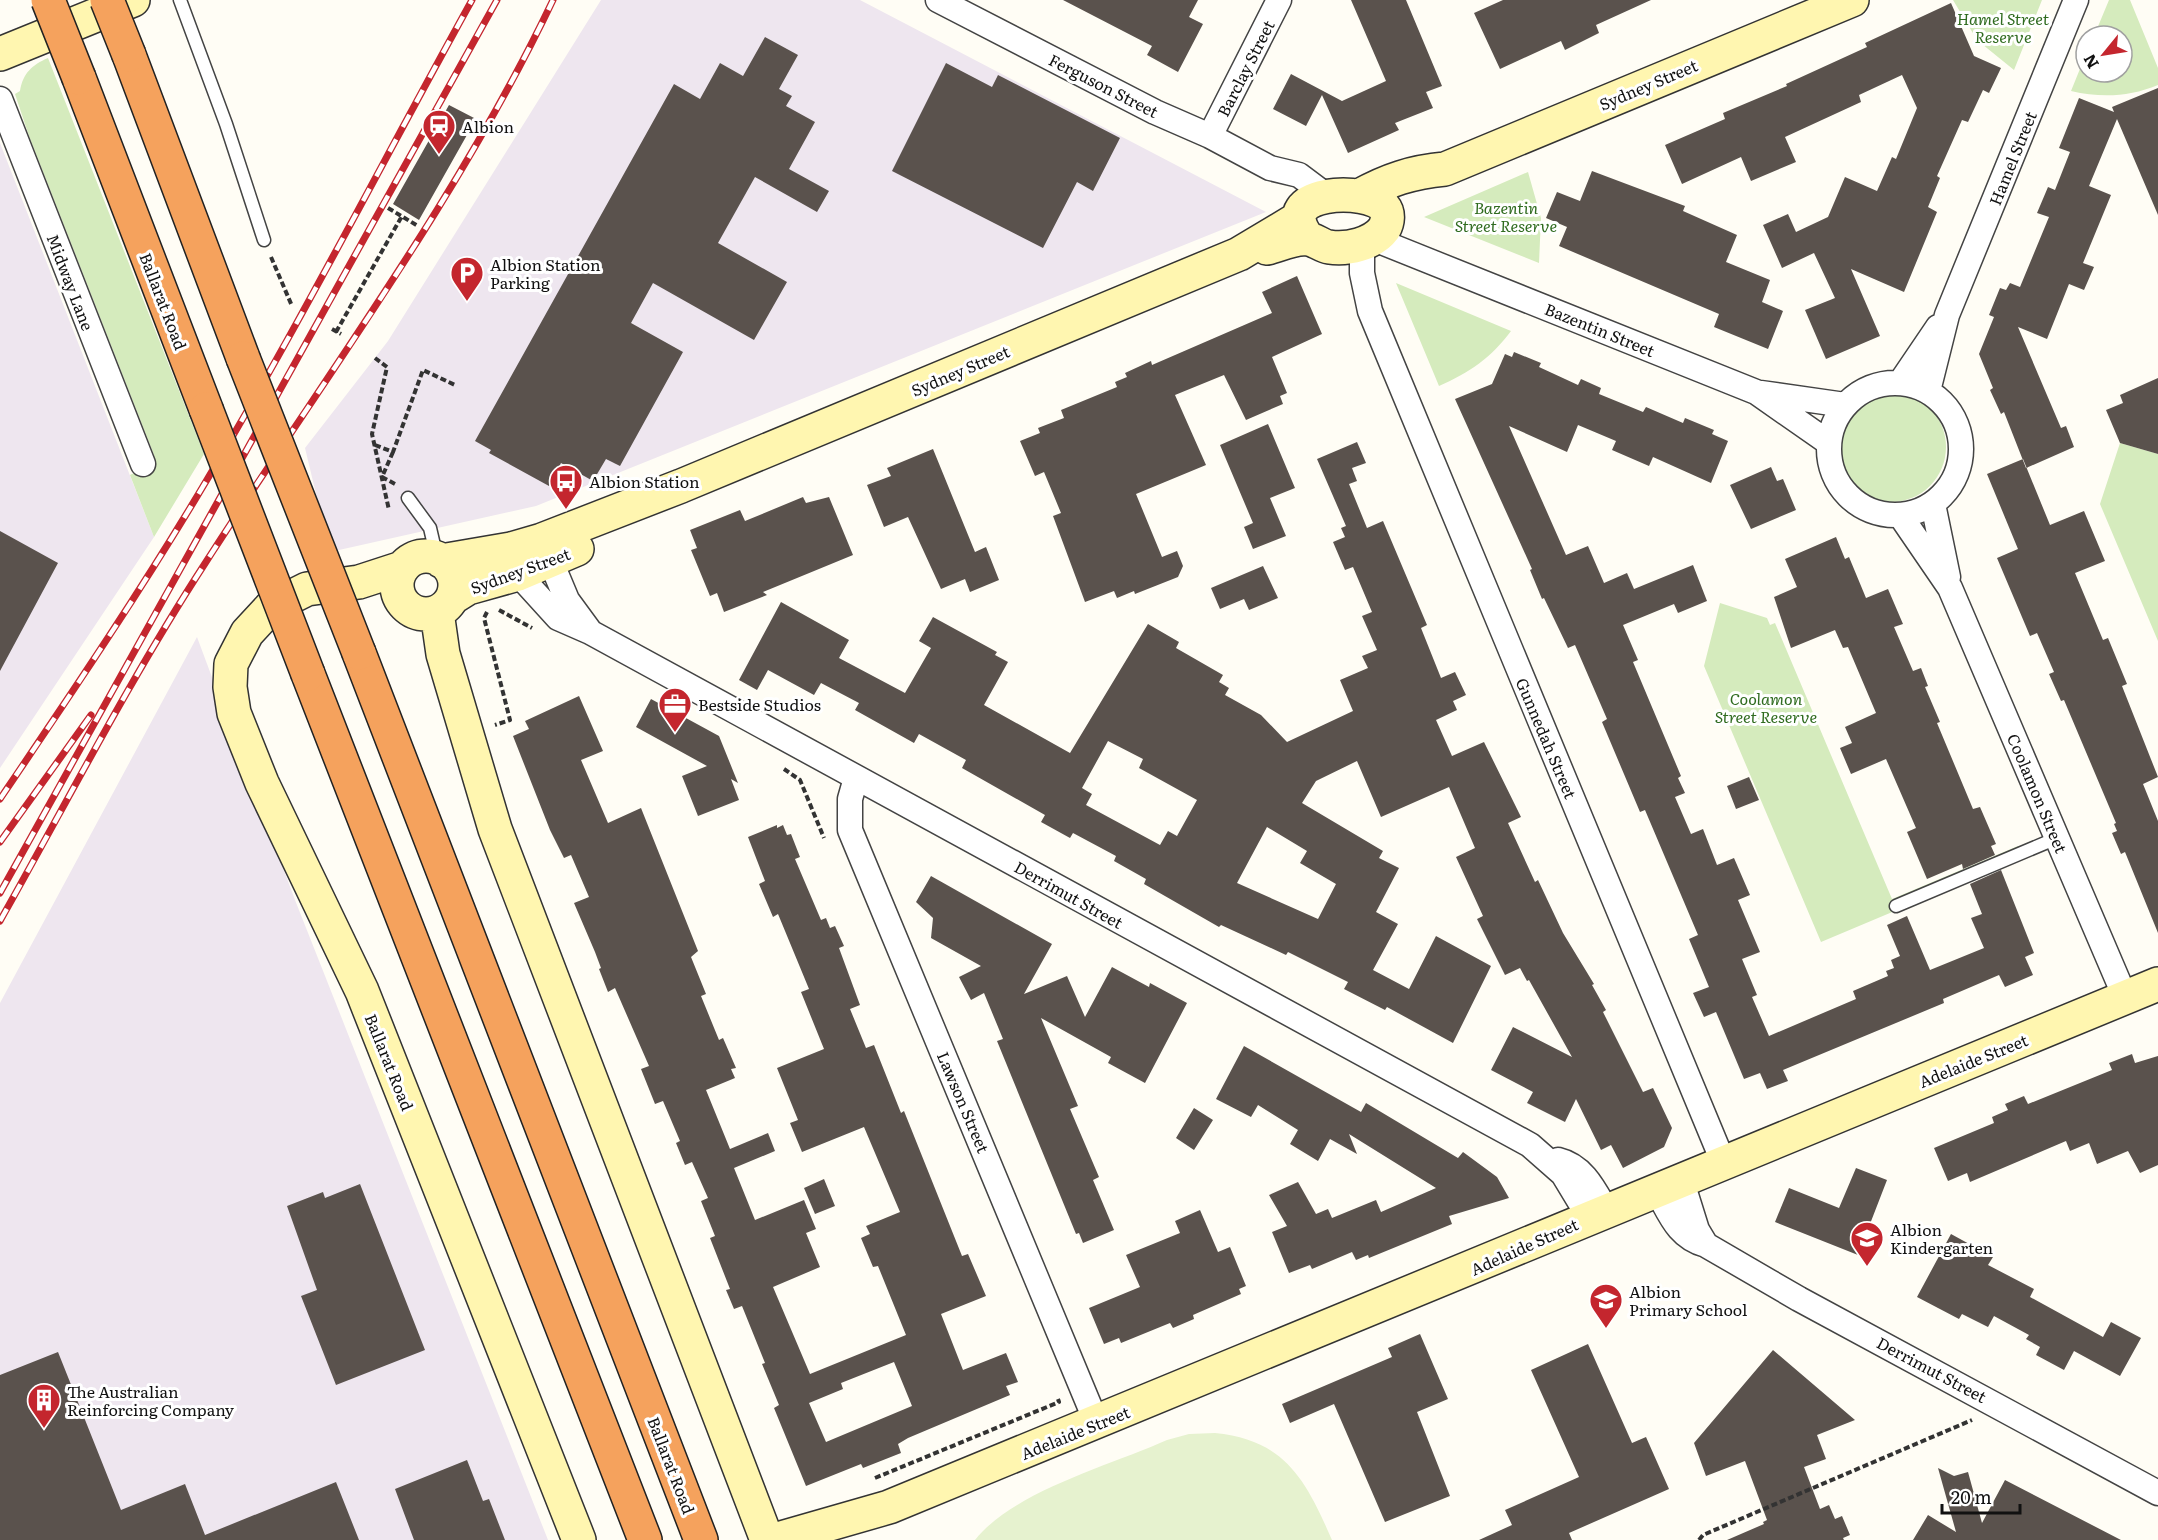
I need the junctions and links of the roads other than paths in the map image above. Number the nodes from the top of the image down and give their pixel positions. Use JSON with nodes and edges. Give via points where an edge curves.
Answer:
{"nodes":[{"id":1,"x":48,"y":0,"type":"edge"},
{"id":2,"x":107,"y":0,"type":"edge"},
{"id":3,"x":133,"y":0,"type":"edge"},
{"id":4,"x":180,"y":0,"type":"edge"},
{"id":5,"x":938,"y":0,"type":"edge"},
{"id":6,"x":1279,"y":0,"type":"edge"},
{"id":7,"x":1852,"y":0,"type":"edge"},
{"id":8,"x":2076,"y":0,"type":"edge"},
{"id":9,"x":0,"y":54,"type":"edge"},
{"id":10,"x":0,"y":99,"type":"edge"},
{"id":11,"x":1210,"y":136,"type":"junction"},
{"id":12,"x":1343,"y":222,"type":"junction"},
{"id":13,"x":264,"y":240,"type":"road end"},
{"id":14,"x":1370,"y":311,"type":"junction"},
{"id":15,"x":1947,"y":315,"type":"junction"},
{"id":16,"x":1900,"y":383,"type":"junction"},
{"id":17,"x":1928,"y":391,"type":"junction"},
{"id":18,"x":1756,"y":392,"type":"junction"},
{"id":19,"x":1845,"y":405,"type":"junction"},
{"id":20,"x":1829,"y":444,"type":"junction"},
{"id":21,"x":143,"y":464,"type":"dead end"},
{"id":22,"x":408,"y":498,"type":"dead end"},
{"id":23,"x":1933,"y":504,"type":"junction"},
{"id":24,"x":1900,"y":515,"type":"junction"},
{"id":25,"x":546,"y":550,"type":"junction"},
{"id":26,"x":439,"y":559,"type":"junction"},
{"id":27,"x":402,"y":568,"type":"junction"},
{"id":28,"x":526,"y":582,"type":"junction"},
{"id":29,"x":1950,"y":588,"type":"junction"},
{"id":30,"x":444,"y":605,"type":"junction"},
{"id":31,"x":590,"y":632,"type":"junction"},
{"id":32,"x":856,"y":778,"type":"junction"},
{"id":33,"x":2057,"y":838,"type":"junction"},
{"id":34,"x":1896,"y":906,"type":"dead end"},
{"id":35,"x":2158,"y":984,"type":"edge"},
{"id":36,"x":2125,"y":997,"type":"junction"},
{"id":37,"x":1724,"y":1164,"type":"junction"},
{"id":38,"x":1669,"y":1186,"type":"junction"},
{"id":39,"x":1598,"y":1213,"type":"junction"},
{"id":40,"x":1097,"y":1424,"type":"junction"},
{"id":41,"x":2158,"y":1493,"type":"edge"},
{"id":42,"x":889,"y":1507,"type":"junction"},
{"id":43,"x":579,"y":1540,"type":"edge"},
{"id":44,"x":645,"y":1540,"type":"edge"},
{"id":45,"x":701,"y":1540,"type":"edge"},
{"id":46,"x":767,"y":1540,"type":"edge"},
{"id":47,"x":774,"y":1540,"type":"edge"},
{"id":48,"x":835,"y":1540,"type":"edge"}],
"edges":[{"from":1,"to":44,"type":"highway","name":"Ballarat Road","bridge":true},
{"from":2,"to":45,"type":"highway","name":"Ballarat Road","bridge":true},
{"from":3,"to":9,"type":"street"},
{"from":4,"to":13,"type":"lane"},
{"from":5,"to":11,"type":"street","name":"Ferguson Street","via":[[1155,112]]},
{"from":6,"to":11,"type":"street","name":"Barclay Street"},
{"from":7,"to":12,"type":"street","name":"Sydney Street","via":[[1444,169],[1432,181]]},
{"from":8,"to":15,"type":"street","name":"Hamel Street"},
{"from":10,"to":21,"type":"street","name":"Midway Lane"},
{"from":11,"to":12,"type":"street","name":"Ferguson Street","via":[[1270,168],[1288,187]]},
{"from":12,"to":14,"type":"street","name":"Gunnedah Street","via":[[1362,273]]},
{"from":12,"to":14,"type":"street","name":"Gunnedah Street","via":[[1344,268],[1354,292]]},
{"from":12,"to":18,"type":"street","name":"Bazentin Street"},
{"from":12,"to":25,"type":"street","name":"Sydney Street","via":[[1239,254],[681,486]]},
{"from":14,"to":37,"type":"street","name":"Gunnedah Street"},
{"from":15,"to":16,"type":"street","name":"Hamel Street"},
{"from":15,"to":17,"type":"street","name":"Hamel Street"},
{"from":16,"to":17,"type":"street"},
{"from":16,"to":19,"type":"street","via":[[1875,385]]},
{"from":17,"to":23,"type":"street","via":[[1948,409],[1961,446],[1957,473]]},
{"from":18,"to":19,"type":"street","name":"Bazentin Street"},
{"from":18,"to":20,"type":"street","name":"Bazentin Street"},
{"from":19,"to":20,"type":"street","via":[[1834,423]]},
{"from":20,"to":24,"type":"street","via":[[1831,469],[1852,500],[1874,512]]},
{"from":22,"to":26,"type":"lane","via":[[430,528]]},
{"from":23,"to":24,"type":"street"},
{"from":23,"to":29,"type":"street","name":"Coolamon Street"},
{"from":24,"to":29,"type":"street","name":"Coolamon Street"},
{"from":25,"to":26,"type":"street","name":"Sydney Street"},
{"from":25,"to":28,"type":"street","name":"Sydney Street"},
{"from":25,"to":31,"type":"street","name":"Derrimut Street","via":[[567,600]]},
{"from":26,"to":27,"type":"street","via":[[414,558]]},
{"from":26,"to":30,"type":"street","via":[[452,573],[454,590]]},
{"from":27,"to":30,"type":"street","via":[[397,584],[401,600],[413,611],[429,614]]},
{"from":27,"to":43,"type":"street","name":"Ballarat Road","via":[[359,582],[307,589],[271,607],[247,633],[231,664],[234,713],[262,783],[362,991]]},
{"from":28,"to":30,"type":"street","name":"Sydney Street","via":[[468,588]]},
{"from":28,"to":31,"type":"street","name":"Derrimut Street","via":[[558,618]]},
{"from":29,"to":33,"type":"street","name":"Coolamon Street"},
{"from":30,"to":46,"type":"street","via":[[443,654],[495,829]]},
{"from":31,"to":32,"type":"street","name":"Derrimut Street"},
{"from":32,"to":39,"type":"street","name":"Derrimut Street","via":[[1520,1139],[1546,1157],[1569,1162],[1590,1182]]},
{"from":32,"to":40,"type":"street","name":"Lawson Street","via":[[850,799],[850,830]]},
{"from":33,"to":34,"type":"lane"},
{"from":33,"to":36,"type":"street","name":"Coolamon Street"},
{"from":35,"to":36,"type":"street","name":"Adelaide Street"},
{"from":36,"to":37,"type":"street","name":"Adelaide Street"},
{"from":37,"to":38,"type":"street","name":"Adelaide Street"},
{"from":38,"to":39,"type":"street","name":"Adelaide Street"},
{"from":38,"to":41,"type":"street","name":"Derrimut Street","via":[[1706,1245]]},
{"from":39,"to":40,"type":"street","name":"Adelaide Street"},
{"from":40,"to":42,"type":"street","name":"Adelaide Street"},
{"from":42,"to":47,"type":"street","name":"Adelaide Street"},
{"from":42,"to":48,"type":"street","name":"Adelaide Street"}]}
